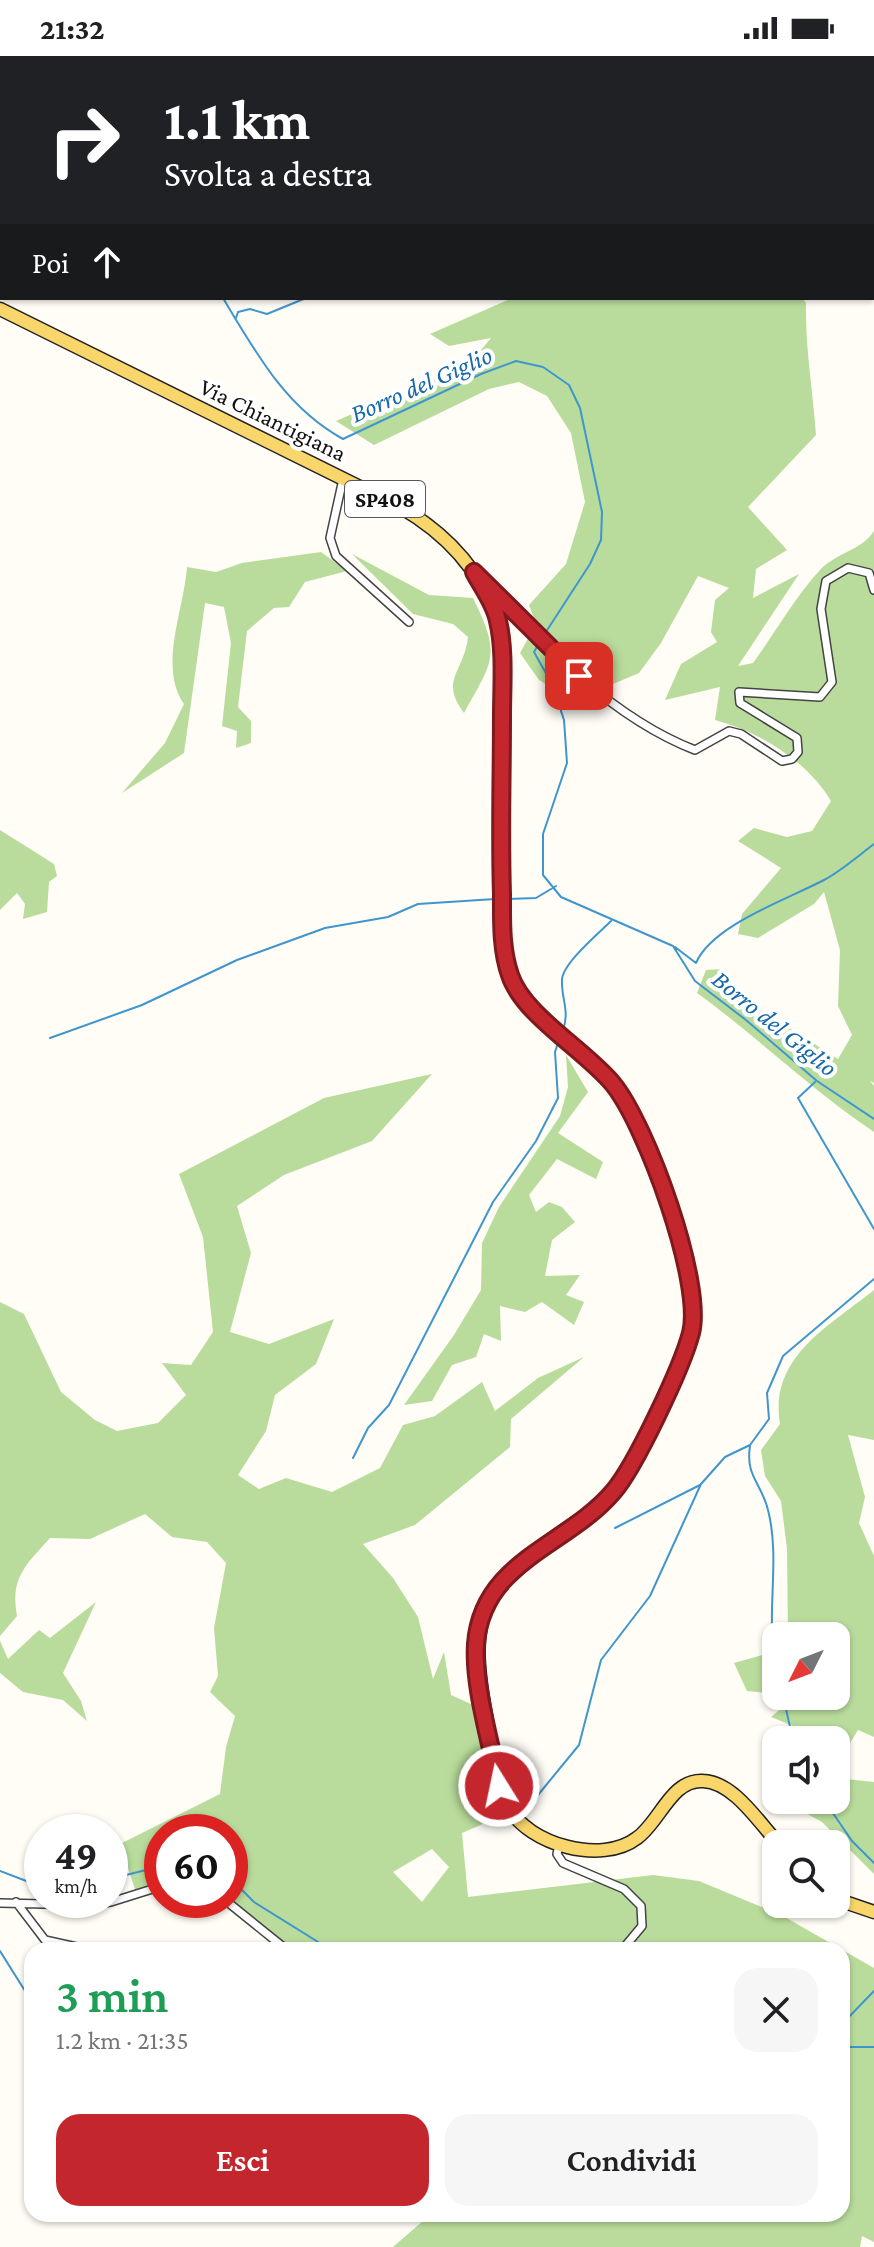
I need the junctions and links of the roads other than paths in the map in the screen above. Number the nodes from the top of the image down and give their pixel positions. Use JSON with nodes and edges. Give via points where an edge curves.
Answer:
{"nodes":[{"id":1,"x":0,"y":309,"type":"edge"},
{"id":2,"x":343,"y":479,"type":"junction"},
{"id":3,"x":474,"y":572,"type":"junction"},
{"id":4,"x":874,"y":590,"type":"edge"},
{"id":5,"x":409,"y":622,"type":"dead end"},
{"id":6,"x":766,"y":1830,"type":"edge"},
{"id":7,"x":559,"y":1845,"type":"junction"},
{"id":8,"x":144,"y":1892,"type":"edge"},
{"id":9,"x":16,"y":1902,"type":"junction"},
{"id":10,"x":0,"y":1903,"type":"edge"},
{"id":11,"x":850,"y":1904,"type":"edge"},
{"id":12,"x":874,"y":1912,"type":"edge"},
{"id":13,"x":247,"y":1918,"type":"edge"},
{"id":14,"x":54,"y":1942,"type":"edge"},
{"id":15,"x":277,"y":1942,"type":"edge"},
{"id":16,"x":629,"y":1942,"type":"edge"}],
"edges":[{"from":1,"to":2,"type":"main road","name":"Via Chiantigiana","number":"SP408"},
{"from":2,"to":3,"type":"main road","name":"Via Chiantigiana","number":"SP408","via":[[437,529]]},
{"from":2,"to":5,"type":"street","via":[[330,538],[336,556]]},
{"from":3,"to":4,"type":"street","via":[[579,676],[667,739],[695,750],[729,731],[782,761],[798,752],[797,738],[740,703],[739,692],[820,697],[832,682],[821,609],[826,581],[848,568],[869,573]]},
{"from":3,"to":7,"type":"main road","name":"Via Chiantigiana","number":"SP408","via":[[498,619],[502,909],[511,980],[525,1000],[612,1083],[642,1129],[694,1304],[684,1354],[633,1462],[613,1492],[512,1570],[479,1626],[476,1661],[499,1786],[517,1820]]},
{"from":6,"to":7,"type":"main road","name":"Via Chiantigiana","number":"SP408","via":[[731,1793],[701,1780],[678,1789],[653,1824],[626,1845]]},
{"from":7,"to":16,"type":"street","via":[[563,1863],[624,1889],[641,1906],[642,1926]]},
{"from":8,"to":9,"type":"street","via":[[111,1902]]},
{"from":9,"to":10,"type":"street"},
{"from":9,"to":14,"type":"street","via":[[45,1940]]},
{"from":11,"to":12,"type":"main road"},
{"from":13,"to":15,"type":"street"}]}
